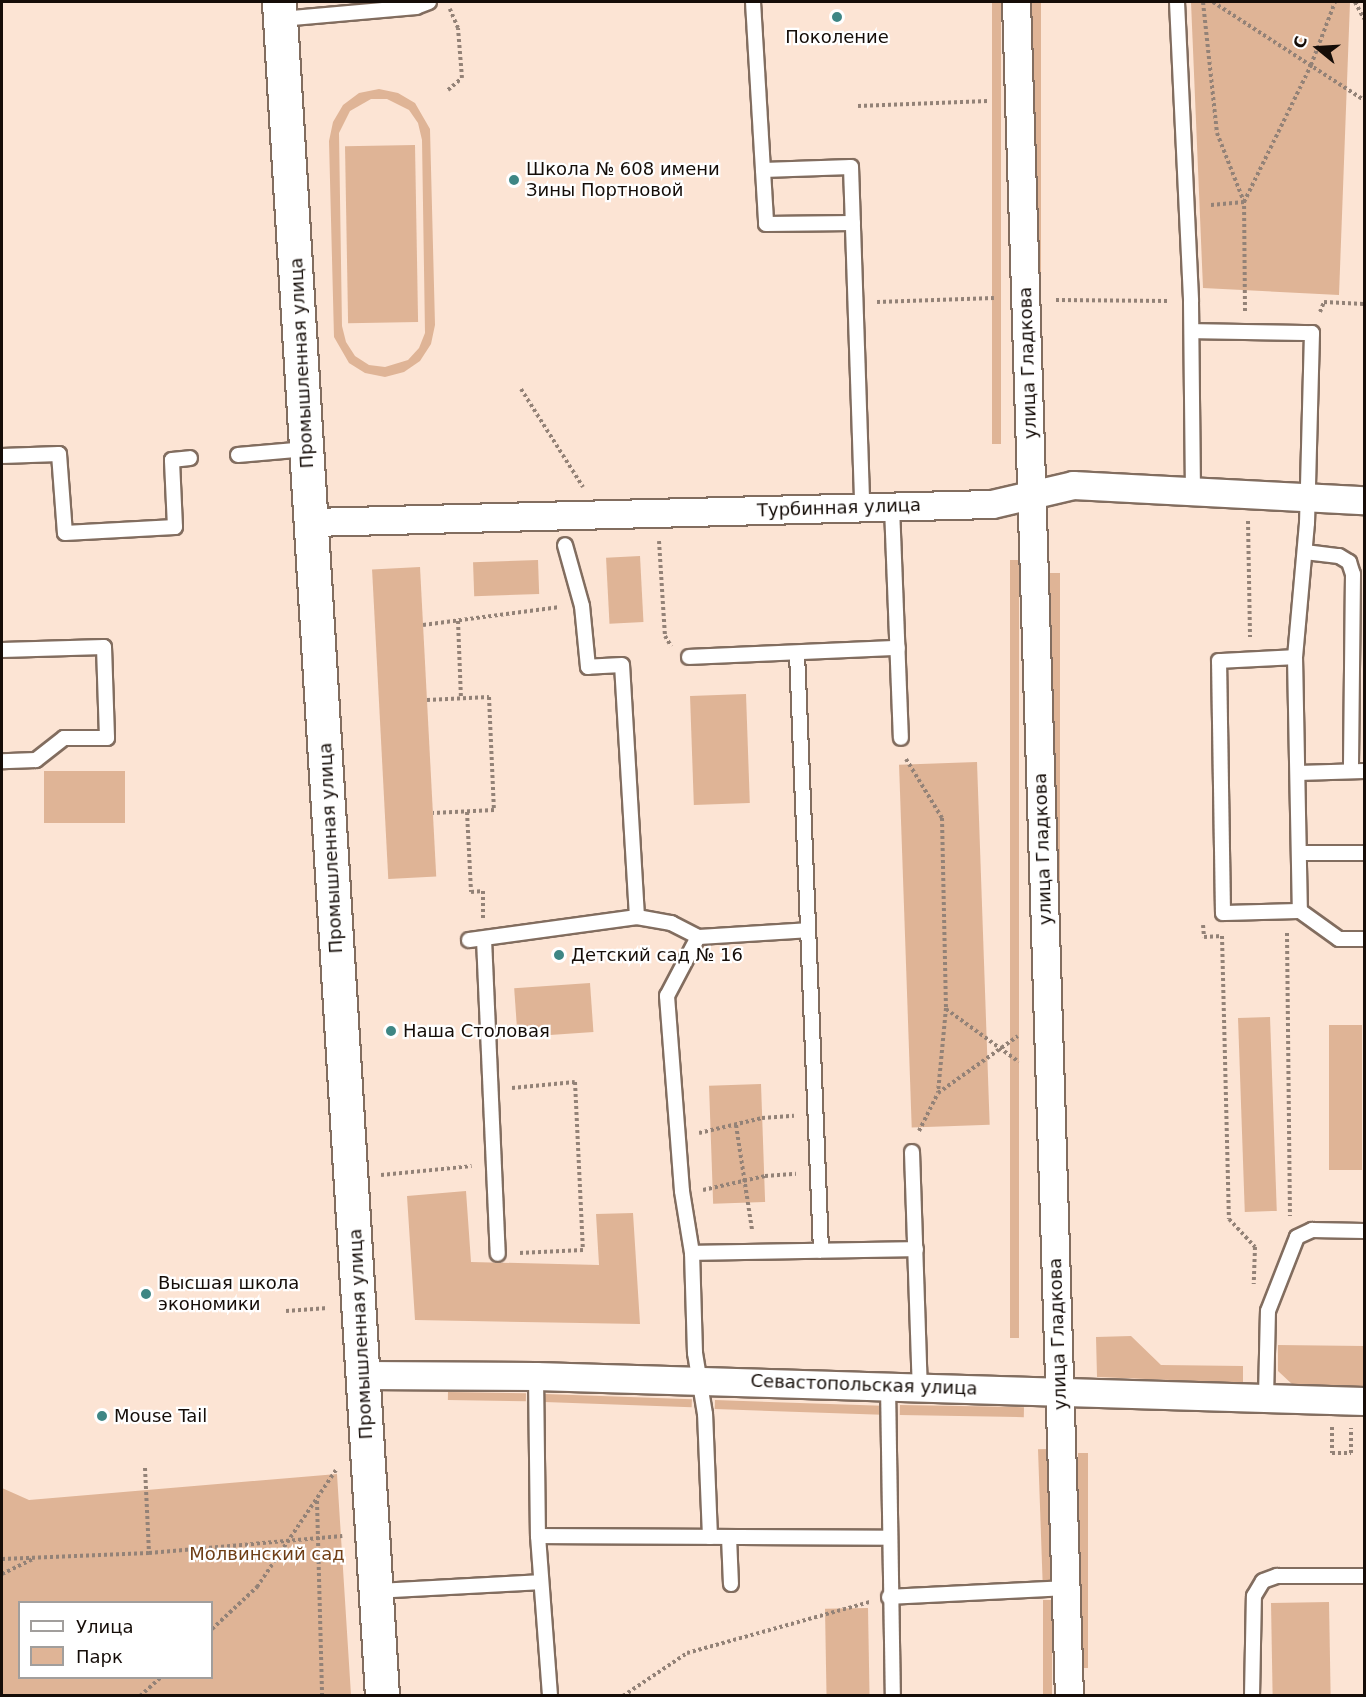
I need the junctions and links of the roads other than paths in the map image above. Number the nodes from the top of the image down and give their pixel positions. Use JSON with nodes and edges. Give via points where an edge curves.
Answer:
{"nodes":[{"id":1,"x":429,"y":2,"type":"edge"},
{"id":2,"x":753,"y":2,"type":"edge"},
{"id":3,"x":1016,"y":2,"type":"edge"},
{"id":4,"x":1177,"y":2,"type":"edge"},
{"id":5,"x":280,"y":10,"type":"edge"},
{"id":6,"x":763,"y":170,"type":"junction"},
{"id":7,"x":853,"y":223,"type":"junction"},
{"id":8,"x":1192,"y":331,"type":"junction"},
{"id":9,"x":307,"y":449,"type":"junction"},
{"id":10,"x":238,"y":454,"type":"dead end"},
{"id":11,"x":2,"y":456,"type":"edge"},
{"id":12,"x":190,"y":458,"type":"dead end"},
{"id":13,"x":1192,"y":491,"type":"junction"},
{"id":14,"x":1032,"y":494,"type":"junction"},
{"id":15,"x":1308,"y":497,"type":"junction"},
{"id":16,"x":1365,"y":500,"type":"edge"},
{"id":17,"x":862,"y":507,"type":"junction"},
{"id":18,"x":892,"y":507,"type":"junction"},
{"id":19,"x":312,"y":522,"type":"junction"},
{"id":20,"x":565,"y":545,"type":"dead end"},
{"id":21,"x":1305,"y":552,"type":"junction"},
{"id":22,"x":898,"y":648,"type":"junction"},
{"id":23,"x":2,"y":650,"type":"edge"},
{"id":24,"x":797,"y":652,"type":"junction"},
{"id":25,"x":689,"y":657,"type":"road end"},
{"id":26,"x":1295,"y":657,"type":"junction"},
{"id":27,"x":901,"y":738,"type":"road end"},
{"id":28,"x":2,"y":761,"type":"edge"},
{"id":29,"x":1358,"y":771,"type":"edge"},
{"id":30,"x":1298,"y":773,"type":"junction"},
{"id":31,"x":1299,"y":853,"type":"junction"},
{"id":32,"x":1365,"y":853,"type":"edge"},
{"id":33,"x":1293,"y":911,"type":"junction"},
{"id":34,"x":637,"y":917,"type":"junction"},
{"id":35,"x":808,"y":930,"type":"junction"},
{"id":36,"x":698,"y":937,"type":"junction"},
{"id":37,"x":484,"y":939,"type":"junction"},
{"id":38,"x":1365,"y":939,"type":"edge"},
{"id":39,"x":469,"y":940,"type":"dead end"},
{"id":40,"x":912,"y":1152,"type":"road end"},
{"id":41,"x":1365,"y":1231,"type":"edge"},
{"id":42,"x":916,"y":1249,"type":"junction"},
{"id":43,"x":821,"y":1251,"type":"junction"},
{"id":44,"x":692,"y":1253,"type":"junction"},
{"id":45,"x":498,"y":1254,"type":"road end"},
{"id":46,"x":363,"y":1375,"type":"junction"},
{"id":47,"x":536,"y":1376,"type":"junction"},
{"id":48,"x":700,"y":1381,"type":"junction"},
{"id":49,"x":888,"y":1386,"type":"junction"},
{"id":50,"x":920,"y":1387,"type":"junction"},
{"id":51,"x":1060,"y":1391,"type":"junction"},
{"id":52,"x":1266,"y":1398,"type":"junction"},
{"id":53,"x":1365,"y":1401,"type":"edge"},
{"id":54,"x":538,"y":1536,"type":"junction"},
{"id":55,"x":710,"y":1537,"type":"junction"},
{"id":56,"x":729,"y":1537,"type":"junction"},
{"id":57,"x":888,"y":1538,"type":"junction"},
{"id":58,"x":1365,"y":1576,"type":"edge"},
{"id":59,"x":541,"y":1582,"type":"junction"},
{"id":60,"x":731,"y":1584,"type":"dead end"},
{"id":61,"x":1066,"y":1588,"type":"junction"},
{"id":62,"x":376,"y":1592,"type":"junction"},
{"id":63,"x":890,"y":1597,"type":"junction"},
{"id":64,"x":382,"y":1695,"type":"edge"},
{"id":65,"x":550,"y":1695,"type":"edge"},
{"id":66,"x":893,"y":1695,"type":"edge"},
{"id":67,"x":1070,"y":1695,"type":"edge"},
{"id":68,"x":1252,"y":1695,"type":"edge"}],
"edges":[{"from":1,"to":5,"type":"lane","via":[[416,7]]},
{"from":2,"to":6,"type":"lane"},
{"from":3,"to":14,"type":"street","name":"улица Гладкова"},
{"from":4,"to":8,"type":"lane"},
{"from":5,"to":9,"type":"street","name":"Промышленная улица"},
{"from":6,"to":7,"type":"lane","via":[[766,224]]},
{"from":6,"to":7,"type":"lane","via":[[851,167]]},
{"from":7,"to":17,"type":"lane"},
{"from":8,"to":13,"type":"lane"},
{"from":8,"to":15,"type":"lane","via":[[1312,333]]},
{"from":9,"to":10,"type":"lane"},
{"from":9,"to":19,"type":"street","name":"Промышленная улица"},
{"from":11,"to":12,"type":"lane","via":[[58,454],[65,533],[175,527],[172,460]]},
{"from":13,"to":14,"type":"street","name":"Турбинная улица","via":[[1073,485]]},
{"from":13,"to":15,"type":"street","name":"Турбинная улица"},
{"from":14,"to":18,"type":"street","name":"Турбинная улица","via":[[992,504]]},
{"from":14,"to":51,"type":"street","name":"улица Гладкова"},
{"from":15,"to":16,"type":"street","name":"Турбинная улица"},
{"from":15,"to":21,"type":"lane"},
{"from":17,"to":18,"type":"street","name":"Турбинная улица"},
{"from":17,"to":19,"type":"street","name":"Турбинная улица"},
{"from":18,"to":22,"type":"lane"},
{"from":19,"to":46,"type":"street","name":"Промышленная улица"},
{"from":20,"to":34,"type":"lane","via":[[582,606],[588,667],[622,665]]},
{"from":21,"to":26,"type":"lane"},
{"from":21,"to":29,"type":"lane","via":[[1339,556],[1349,562],[1353,574]]},
{"from":22,"to":24,"type":"lane"},
{"from":22,"to":27,"type":"lane"},
{"from":23,"to":28,"type":"lane","via":[[104,646],[106,738],[64,738],[36,760]]},
{"from":24,"to":25,"type":"lane"},
{"from":24,"to":35,"type":"lane"},
{"from":26,"to":30,"type":"lane"},
{"from":26,"to":33,"type":"lane","via":[[1219,661],[1223,913]]},
{"from":29,"to":30,"type":"lane"},
{"from":30,"to":31,"type":"lane"},
{"from":31,"to":32,"type":"lane"},
{"from":31,"to":33,"type":"lane"},
{"from":33,"to":38,"type":"lane","via":[[1339,939]]},
{"from":34,"to":36,"type":"lane","via":[[671,923]]},
{"from":34,"to":37,"type":"lane"},
{"from":35,"to":36,"type":"lane"},
{"from":35,"to":43,"type":"lane"},
{"from":36,"to":44,"type":"lane","via":[[667,996],[682,1191]]},
{"from":37,"to":39,"type":"lane"},
{"from":37,"to":45,"type":"lane"},
{"from":40,"to":42,"type":"lane"},
{"from":41,"to":52,"type":"lane","via":[[1312,1230],[1297,1237],[1268,1311]]},
{"from":42,"to":43,"type":"lane"},
{"from":42,"to":50,"type":"lane"},
{"from":43,"to":44,"type":"lane"},
{"from":44,"to":48,"type":"lane","via":[[695,1353]]},
{"from":46,"to":47,"type":"street","name":"Севастопольская улица"},
{"from":46,"to":62,"type":"street","name":"Промышленная улица"},
{"from":47,"to":48,"type":"street","name":"Севастопольская улица"},
{"from":47,"to":54,"type":"lane"},
{"from":48,"to":49,"type":"street","name":"Севастопольская улица"},
{"from":48,"to":55,"type":"lane"},
{"from":49,"to":50,"type":"street","name":"Севастопольская улица"},
{"from":49,"to":57,"type":"lane"},
{"from":50,"to":51,"type":"street","name":"Севастопольская улица"},
{"from":51,"to":52,"type":"street","name":"Севастопольская улица"},
{"from":51,"to":61,"type":"street","name":"улица Гладкова"},
{"from":52,"to":53,"type":"street","name":"Севастопольская улица"},
{"from":54,"to":55,"type":"lane"},
{"from":54,"to":59,"type":"lane"},
{"from":55,"to":56,"type":"lane"},
{"from":56,"to":57,"type":"lane"},
{"from":56,"to":60,"type":"lane"},
{"from":57,"to":63,"type":"lane"},
{"from":58,"to":68,"type":"lane","via":[[1277,1576],[1263,1581],[1254,1596]]},
{"from":59,"to":62,"type":"lane"},
{"from":59,"to":65,"type":"lane"},
{"from":61,"to":63,"type":"lane"},
{"from":61,"to":67,"type":"street","name":"улица Гладкова"},
{"from":62,"to":64,"type":"street","name":"Промышленная улица"},
{"from":63,"to":66,"type":"lane"}]}
